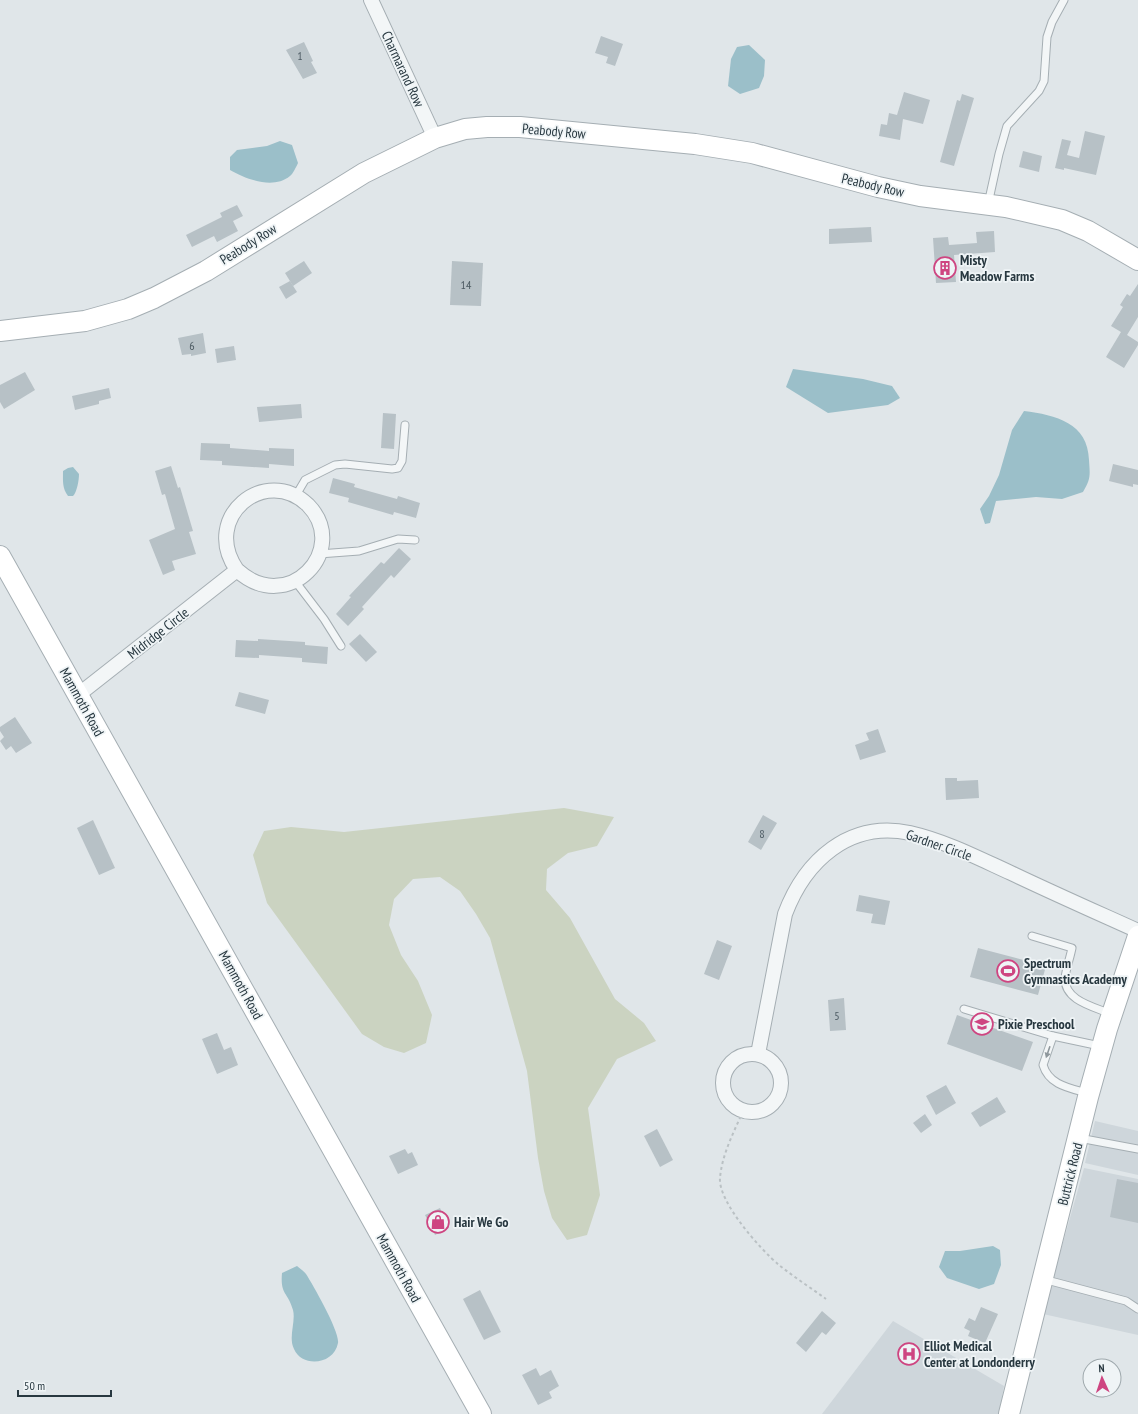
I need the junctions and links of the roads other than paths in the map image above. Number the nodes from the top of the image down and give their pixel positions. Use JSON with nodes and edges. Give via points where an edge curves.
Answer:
{"nodes":[{"id":1,"x":371,"y":0,"type":"edge"},
{"id":2,"x":1064,"y":0,"type":"edge"},
{"id":3,"x":435,"y":138,"type":"junction"},
{"id":4,"x":988,"y":205,"type":"junction"},
{"id":5,"x":1138,"y":260,"type":"edge"},
{"id":6,"x":0,"y":331,"type":"edge"},
{"id":7,"x":405,"y":425,"type":"dead end"},
{"id":8,"x":295,"y":496,"type":"junction"},
{"id":9,"x":415,"y":540,"type":"dead end"},
{"id":10,"x":319,"y":554,"type":"junction"},
{"id":11,"x":0,"y":556,"type":"edge"},
{"id":12,"x":237,"y":570,"type":"junction"},
{"id":13,"x":295,"y":581,"type":"junction"},
{"id":14,"x":340,"y":646,"type":"dead end"},
{"id":15,"x":78,"y":695,"type":"junction"},
{"id":16,"x":1138,"y":932,"type":"edge"},
{"id":17,"x":1032,"y":936,"type":"dead end"},
{"id":18,"x":1138,"y":936,"type":"edge"},
{"id":19,"x":964,"y":1009,"type":"dead end"},
{"id":20,"x":1112,"y":1014,"type":"junction"},
{"id":21,"x":1053,"y":1036,"type":"junction"},
{"id":22,"x":1102,"y":1046,"type":"junction"},
{"id":23,"x":758,"y":1054,"type":"junction"},
{"id":24,"x":1089,"y":1094,"type":"junction"},
{"id":25,"x":1079,"y":1138,"type":"junction"},
{"id":26,"x":1138,"y":1149,"type":"edge"},
{"id":27,"x":1043,"y":1279,"type":"junction"},
{"id":28,"x":1138,"y":1309,"type":"edge"},
{"id":29,"x":481,"y":1414,"type":"edge"},
{"id":30,"x":1009,"y":1414,"type":"edge"}],
"edges":[{"from":1,"to":3,"type":"street","name":"Charmarand Row"},
{"from":2,"to":4,"type":"lane","via":[[1047,37],[1044,82],[1007,126]]},
{"from":3,"to":4,"type":"street","name":"Peabody Row","via":[[465,129],[520,127],[695,144],[752,153],[913,195]]},
{"from":3,"to":6,"type":"street","name":"Peabody Row","via":[[364,173],[206,271],[154,298],[128,309],[85,321]]},
{"from":4,"to":5,"type":"street","name":"Peabody Row","via":[[1062,220],[1088,231]]},
{"from":7,"to":8,"type":"lane","via":[[402,461],[398,468],[335,465],[305,480]]},
{"from":8,"to":10,"type":"street","via":[[308,505],[318,521],[321,540]]},
{"from":8,"to":12,"type":"street","via":[[284,492],[265,492],[248,499],[235,511],[230,519],[226,537],[228,555]]},
{"from":9,"to":10,"type":"lane","via":[[398,539],[359,551]]},
{"from":10,"to":13,"type":"street","via":[[313,567]]},
{"from":11,"to":15,"type":"street","name":"Mammoth Road"},
{"from":12,"to":13,"type":"street","via":[[244,577],[262,585],[281,586]]},
{"from":12,"to":15,"type":"street","name":"Midridge Circle"},
{"from":13,"to":14,"type":"lane","via":[[324,619]]},
{"from":15,"to":29,"type":"street","name":"Mammoth Road"},
{"from":16,"to":23,"type":"street","name":"Gardner Circle","via":[[942,843],[899,831],[853,837],[832,848],[814,864],[800,881],[791,898],[785,914]]},
{"from":17,"to":20,"type":"lane","via":[[1072,948],[1065,978],[1069,992],[1082,1002]]},
{"from":18,"to":20,"type":"street","name":"Buttrick Road"},
{"from":19,"to":21,"type":"lane"},
{"from":20,"to":22,"type":"street","name":"Buttrick Road"},
{"from":21,"to":22,"type":"lane"},
{"from":21,"to":24,"type":"lane","one_way":true,"via":[[1043,1065],[1049,1077],[1057,1083]]},
{"from":22,"to":24,"type":"street","name":"Buttrick Road"},
{"from":23,"to":23,"type":"street","via":[[767,1057],[779,1072],[780,1090],[776,1099],[762,1111],[743,1111],[727,1100],[722,1080],[730,1062],[738,1056]]},
{"from":24,"to":25,"type":"street","name":"Buttrick Road"},
{"from":25,"to":26,"type":"lane"},
{"from":25,"to":27,"type":"street","name":"Buttrick Road"},
{"from":27,"to":28,"type":"lane","via":[[1126,1301]]},
{"from":27,"to":30,"type":"street","name":"Buttrick Road"}]}
